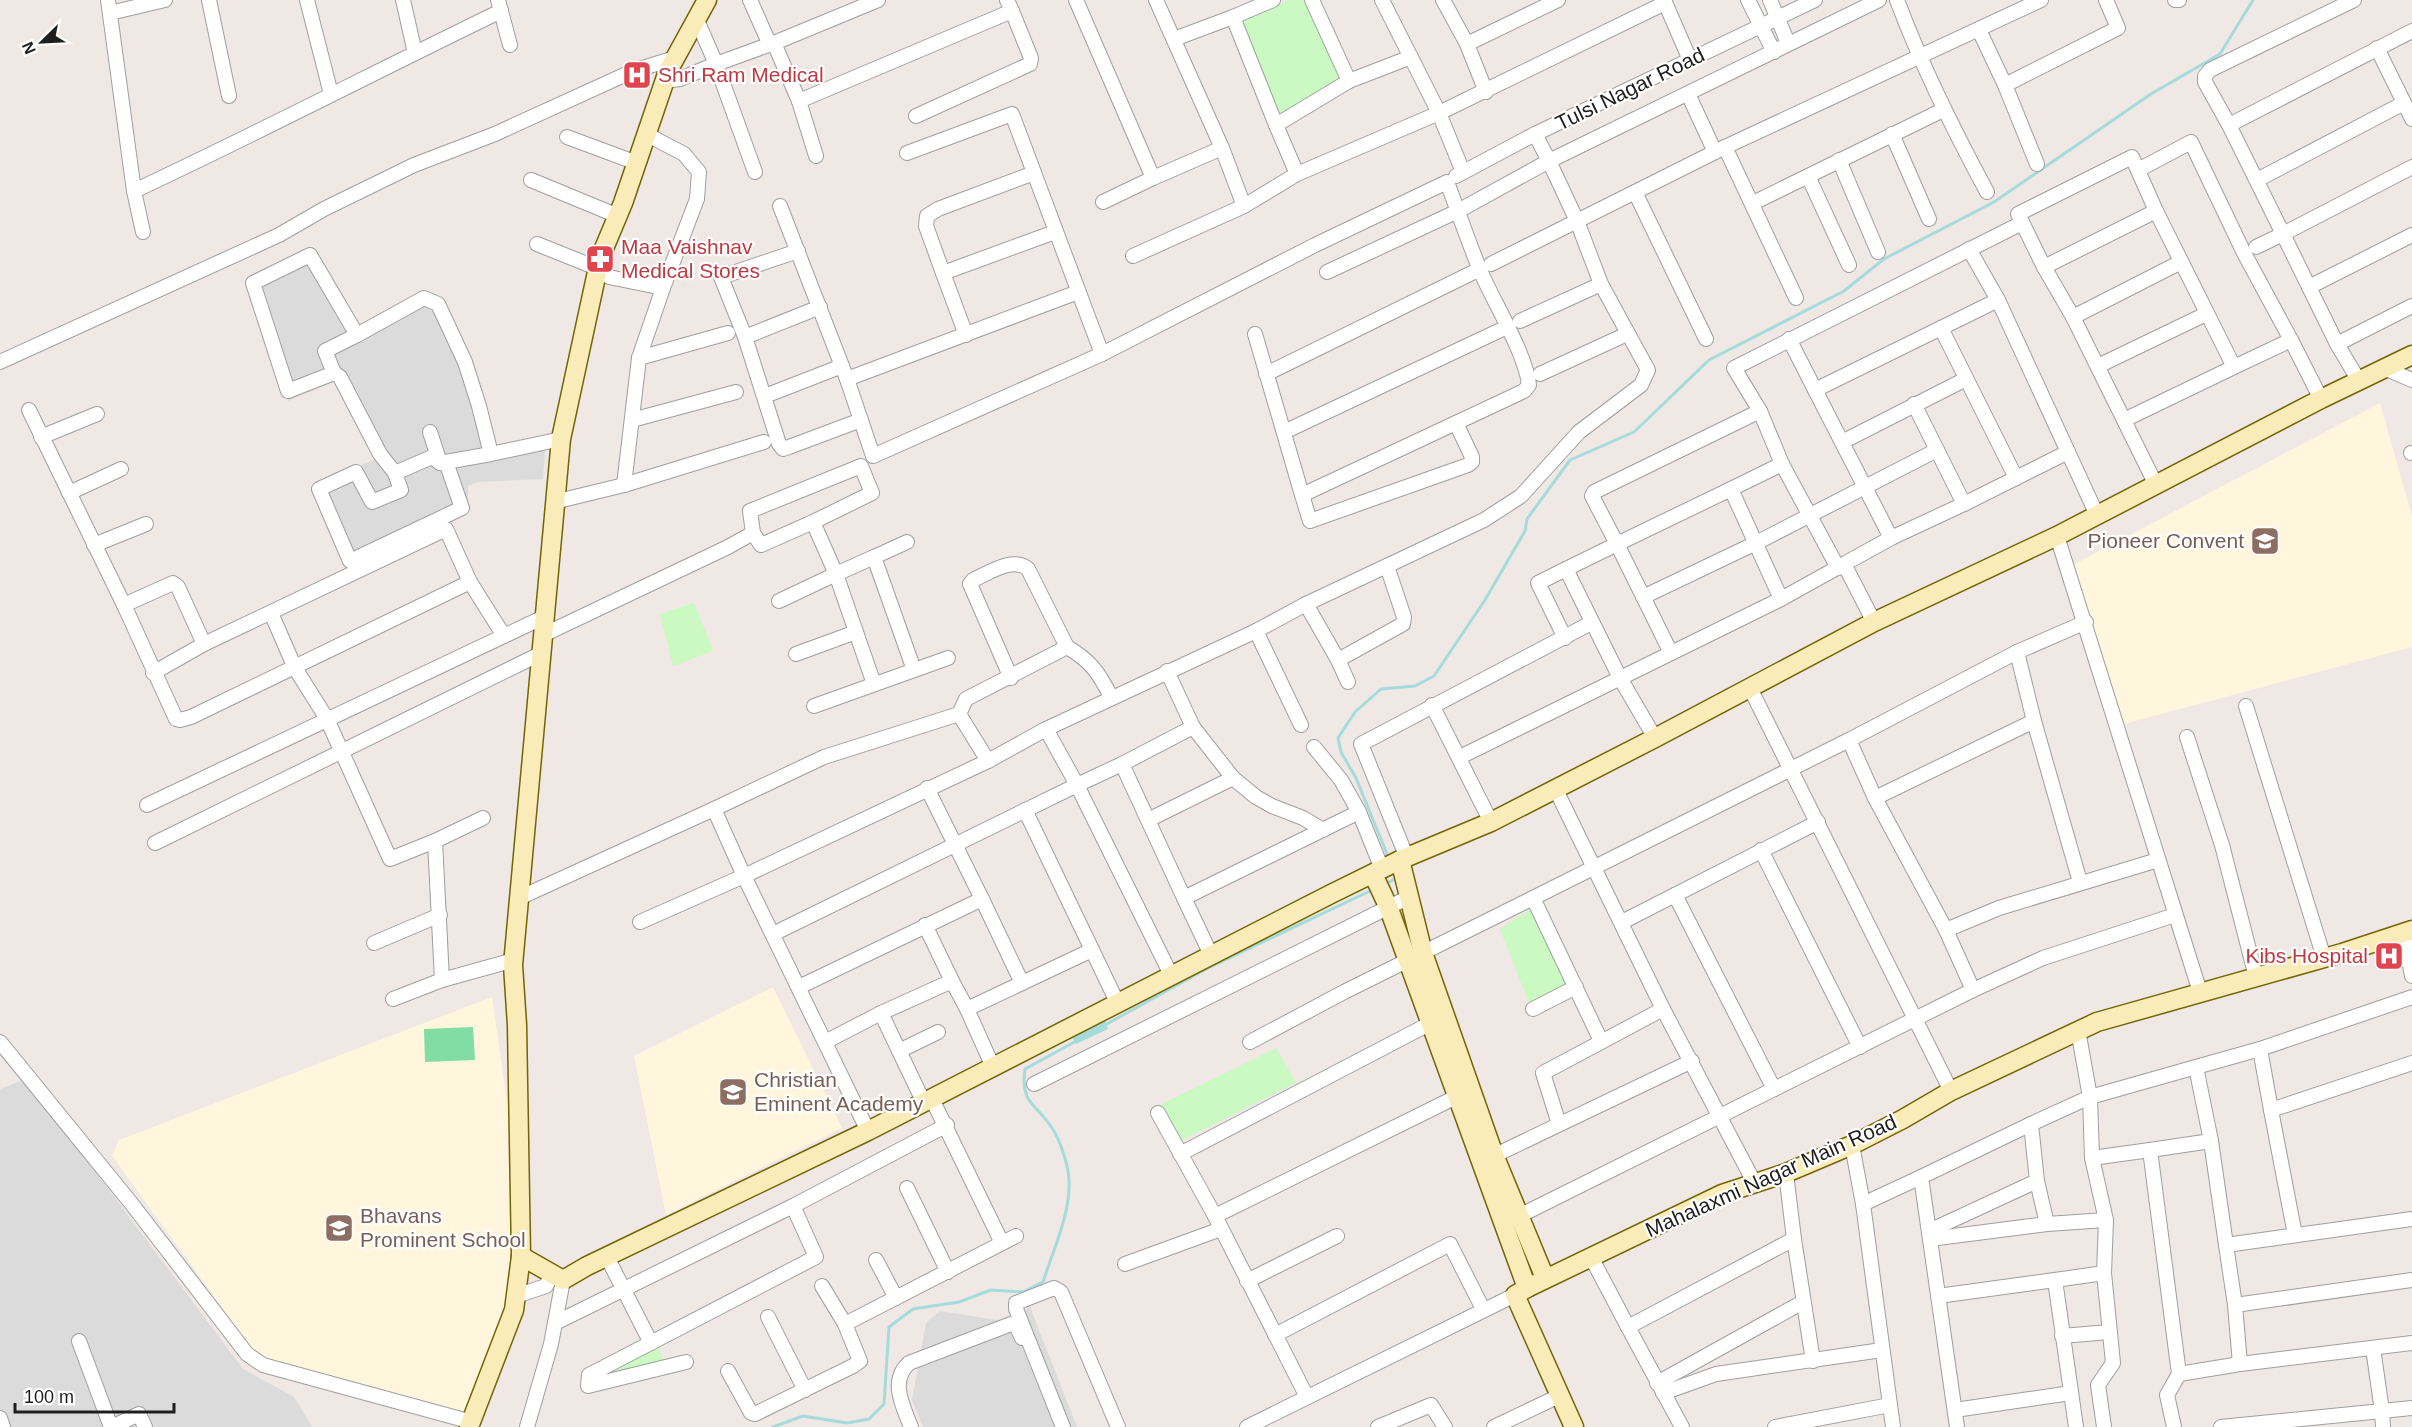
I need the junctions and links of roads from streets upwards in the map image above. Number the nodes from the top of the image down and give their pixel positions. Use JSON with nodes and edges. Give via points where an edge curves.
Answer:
{"nodes":[{"id":1,"x":165,"y":0,"type":"edge"},
{"id":2,"x":209,"y":0,"type":"edge"},
{"id":3,"x":308,"y":0,"type":"edge"},
{"id":4,"x":403,"y":0,"type":"edge"},
{"id":5,"x":707,"y":0,"type":"edge"},
{"id":6,"x":750,"y":0,"type":"edge"},
{"id":7,"x":878,"y":0,"type":"edge"},
{"id":8,"x":1076,"y":0,"type":"edge"},
{"id":9,"x":1156,"y":0,"type":"edge"},
{"id":10,"x":1273,"y":0,"type":"edge"},
{"id":11,"x":1312,"y":0,"type":"edge"},
{"id":12,"x":1382,"y":0,"type":"edge"},
{"id":13,"x":1443,"y":0,"type":"edge"},
{"id":14,"x":1558,"y":0,"type":"edge"},
{"id":15,"x":1748,"y":0,"type":"edge"},
{"id":16,"x":1770,"y":0,"type":"edge"},
{"id":17,"x":1815,"y":0,"type":"edge"},
{"id":18,"x":1879,"y":0,"type":"edge"},
{"id":19,"x":1897,"y":0,"type":"edge"},
{"id":20,"x":2041,"y":0,"type":"edge"},
{"id":21,"x":2106,"y":0,"type":"edge"},
{"id":22,"x":2354,"y":0,"type":"edge"},
{"id":23,"x":1665,"y":1,"type":"edge"},
{"id":24,"x":499,"y":5,"type":"edge"},
{"id":25,"x":1010,"y":6,"type":"edge"},
{"id":26,"x":109,"y":7,"type":"edge"},
{"id":27,"x":1233,"y":17,"type":"junction"},
{"id":28,"x":1779,"y":17,"type":"junction"},
{"id":29,"x":696,"y":18,"type":"junction"},
{"id":30,"x":1761,"y":26,"type":"junction"},
{"id":31,"x":1979,"y":30,"type":"junction"},
{"id":32,"x":2412,"y":31,"type":"edge"},
{"id":33,"x":1174,"y":39,"type":"junction"},
{"id":34,"x":1788,"y":43,"type":"junction"},
{"id":35,"x":772,"y":44,"type":"junction"},
{"id":36,"x":1467,"y":44,"type":"junction"},
{"id":37,"x":510,"y":45,"type":"dead end"},
{"id":38,"x":2377,"y":48,"type":"junction"},
{"id":39,"x":1774,"y":52,"type":"junction"},
{"id":40,"x":415,"y":53,"type":"junction"},
{"id":41,"x":1411,"y":57,"type":"junction"},
{"id":42,"x":1918,"y":57,"type":"junction"},
{"id":43,"x":675,"y":58,"type":"junction"},
{"id":44,"x":1690,"y":60,"type":"junction"},
{"id":45,"x":716,"y":64,"type":"junction"},
{"id":46,"x":664,"y":81,"type":"junction"},
{"id":47,"x":1349,"y":81,"type":"junction"},
{"id":48,"x":2005,"y":85,"type":"junction"},
{"id":49,"x":1486,"y":92,"type":"junction"},
{"id":50,"x":331,"y":94,"type":"junction"},
{"id":51,"x":1688,"y":94,"type":"junction"},
{"id":52,"x":229,"y":96,"type":"dead end"},
{"id":53,"x":799,"y":101,"type":"junction"},
{"id":54,"x":2404,"y":103,"type":"junction"},
{"id":55,"x":1943,"y":110,"type":"junction"},
{"id":56,"x":1439,"y":113,"type":"junction"},
{"id":57,"x":916,"y":116,"type":"dead end"},
{"id":58,"x":2412,"y":119,"type":"edge"},
{"id":59,"x":1276,"y":125,"type":"junction"},
{"id":60,"x":2229,"y":125,"type":"junction"},
{"id":61,"x":646,"y":134,"type":"junction"},
{"id":62,"x":1535,"y":134,"type":"junction"},
{"id":63,"x":1892,"y":134,"type":"junction"},
{"id":64,"x":567,"y":137,"type":"dead end"},
{"id":65,"x":1222,"y":148,"type":"junction"},
{"id":66,"x":1720,"y":150,"type":"junction"},
{"id":67,"x":907,"y":153,"type":"dead end"},
{"id":68,"x":816,"y":156,"type":"dead end"},
{"id":69,"x":1839,"y":160,"type":"junction"},
{"id":70,"x":1549,"y":161,"type":"junction"},
{"id":71,"x":637,"y":164,"type":"junction"},
{"id":72,"x":2037,"y":164,"type":"dead end"},
{"id":73,"x":2412,"y":167,"type":"edge"},
{"id":74,"x":2138,"y":170,"type":"junction"},
{"id":75,"x":755,"y":172,"type":"dead end"},
{"id":76,"x":1462,"y":172,"type":"junction"},
{"id":77,"x":1034,"y":173,"type":"junction"},
{"id":78,"x":1297,"y":174,"type":"junction"},
{"id":79,"x":1808,"y":176,"type":"junction"},
{"id":80,"x":1152,"y":178,"type":"junction"},
{"id":81,"x":531,"y":180,"type":"dead end"},
{"id":82,"x":2257,"y":180,"type":"junction"},
{"id":83,"x":1447,"y":182,"type":"junction"},
{"id":84,"x":134,"y":191,"type":"junction"},
{"id":85,"x":1635,"y":192,"type":"junction"},
{"id":86,"x":1987,"y":192,"type":"dead end"},
{"id":87,"x":1103,"y":202,"type":"dead end"},
{"id":88,"x":1753,"y":203,"type":"junction"},
{"id":89,"x":780,"y":206,"type":"dead end"},
{"id":90,"x":1244,"y":206,"type":"junction"},
{"id":91,"x":1458,"y":211,"type":"junction"},
{"id":92,"x":2156,"y":211,"type":"junction"},
{"id":93,"x":618,"y":216,"type":"junction"},
{"id":94,"x":1929,"y":219,"type":"dead end"},
{"id":95,"x":1577,"y":221,"type":"junction"},
{"id":96,"x":2022,"y":223,"type":"junction"},
{"id":97,"x":143,"y":232,"type":"dead end"},
{"id":98,"x":1055,"y":232,"type":"junction"},
{"id":99,"x":2283,"y":234,"type":"junction"},
{"id":100,"x":2412,"y":235,"type":"edge"},
{"id":101,"x":537,"y":244,"type":"dead end"},
{"id":102,"x":2256,"y":247,"type":"dead end"},
{"id":103,"x":1969,"y":249,"type":"junction"},
{"id":104,"x":798,"y":250,"type":"junction"},
{"id":105,"x":1878,"y":252,"type":"dead end"},
{"id":106,"x":1133,"y":256,"type":"dead end"},
{"id":107,"x":2181,"y":262,"type":"junction"},
{"id":108,"x":1849,"y":265,"type":"dead end"},
{"id":109,"x":1485,"y":267,"type":"junction"},
{"id":110,"x":2044,"y":267,"type":"junction"},
{"id":111,"x":1327,"y":272,"type":"dead end"},
{"id":112,"x":603,"y":273,"type":"junction"},
{"id":113,"x":943,"y":273,"type":"junction"},
{"id":114,"x":1601,"y":284,"type":"junction"},
{"id":115,"x":2309,"y":287,"type":"junction"},
{"id":116,"x":663,"y":288,"type":"junction"},
{"id":117,"x":1078,"y":292,"type":"junction"},
{"id":118,"x":1796,"y":297,"type":"dead end"},
{"id":119,"x":1998,"y":300,"type":"junction"},
{"id":120,"x":2412,"y":306,"type":"edge"},
{"id":121,"x":820,"y":307,"type":"junction"},
{"id":122,"x":2206,"y":314,"type":"junction"},
{"id":123,"x":2073,"y":317,"type":"junction"},
{"id":124,"x":1520,"y":321,"type":"dead end"},
{"id":125,"x":1507,"y":327,"type":"junction"},
{"id":126,"x":1941,"y":328,"type":"junction"},
{"id":127,"x":728,"y":333,"type":"dead end"},
{"id":128,"x":1256,"y":334,"type":"dead end"},
{"id":129,"x":1628,"y":334,"type":"junction"},
{"id":130,"x":357,"y":335,"type":"junction"},
{"id":131,"x":966,"y":336,"type":"junction"},
{"id":132,"x":745,"y":337,"type":"junction"},
{"id":133,"x":1706,"y":339,"type":"dead end"},
{"id":134,"x":1790,"y":339,"type":"junction"},
{"id":135,"x":2291,"y":340,"type":"junction"},
{"id":136,"x":2337,"y":344,"type":"junction"},
{"id":137,"x":1102,"y":354,"type":"junction"},
{"id":138,"x":2412,"y":355,"type":"edge"},
{"id":139,"x":639,"y":358,"type":"junction"},
{"id":140,"x":0,"y":362,"type":"edge"},
{"id":141,"x":2098,"y":366,"type":"junction"},
{"id":142,"x":2234,"y":367,"type":"junction"},
{"id":143,"x":2384,"y":368,"type":"junction"},
{"id":144,"x":334,"y":373,"type":"junction"},
{"id":145,"x":845,"y":373,"type":"junction"},
{"id":146,"x":1266,"y":374,"type":"junction"},
{"id":147,"x":1540,"y":374,"type":"dead end"},
{"id":148,"x":1966,"y":379,"type":"junction"},
{"id":149,"x":2412,"y":380,"type":"edge"},
{"id":150,"x":2358,"y":381,"type":"junction"},
{"id":151,"x":1815,"y":390,"type":"junction"},
{"id":152,"x":735,"y":392,"type":"dead end"},
{"id":153,"x":765,"y":396,"type":"junction"},
{"id":154,"x":2321,"y":399,"type":"junction"},
{"id":155,"x":1914,"y":404,"type":"junction"},
{"id":156,"x":28,"y":410,"type":"dead end"},
{"id":157,"x":1760,"y":411,"type":"junction"},
{"id":158,"x":97,"y":414,"type":"dead end"},
{"id":159,"x":632,"y":420,"type":"junction"},
{"id":160,"x":861,"y":420,"type":"junction"},
{"id":161,"x":2124,"y":420,"type":"junction"},
{"id":162,"x":1456,"y":423,"type":"junction"},
{"id":163,"x":430,"y":432,"type":"dead end"},
{"id":164,"x":1284,"y":432,"type":"junction"},
{"id":165,"x":41,"y":437,"type":"junction"},
{"id":166,"x":561,"y":439,"type":"junction"},
{"id":167,"x":764,"y":442,"type":"dead end"},
{"id":168,"x":1842,"y":442,"type":"junction"},
{"id":169,"x":1937,"y":450,"type":"junction"},
{"id":170,"x":2068,"y":452,"type":"junction"},
{"id":171,"x":491,"y":454,"type":"junction"},
{"id":172,"x":443,"y":463,"type":"junction"},
{"id":173,"x":1782,"y":464,"type":"junction"},
{"id":174,"x":122,"y":469,"type":"dead end"},
{"id":175,"x":395,"y":472,"type":"junction"},
{"id":176,"x":2016,"y":478,"type":"junction"},
{"id":177,"x":624,"y":485,"type":"junction"},
{"id":178,"x":2156,"y":485,"type":"junction"},
{"id":179,"x":1865,"y":487,"type":"junction"},
{"id":180,"x":1731,"y":489,"type":"junction"},
{"id":181,"x":69,"y":493,"type":"junction"},
{"id":182,"x":1302,"y":495,"type":"junction"},
{"id":183,"x":554,"y":502,"type":"junction"},
{"id":184,"x":1964,"y":504,"type":"junction"},
{"id":185,"x":2097,"y":515,"type":"junction"},
{"id":186,"x":1810,"y":516,"type":"junction"},
{"id":187,"x":813,"y":522,"type":"junction"},
{"id":188,"x":146,"y":524,"type":"dead end"},
{"id":189,"x":753,"y":532,"type":"junction"},
{"id":190,"x":2057,"y":536,"type":"junction"},
{"id":191,"x":1892,"y":538,"type":"junction"},
{"id":192,"x":907,"y":542,"type":"dead end"},
{"id":193,"x":1756,"y":543,"type":"junction"},
{"id":194,"x":1617,"y":544,"type":"junction"},
{"id":195,"x":94,"y":545,"type":"junction"},
{"id":196,"x":874,"y":557,"type":"junction"},
{"id":197,"x":1387,"y":566,"type":"junction"},
{"id":198,"x":1841,"y":566,"type":"junction"},
{"id":199,"x":1566,"y":569,"type":"junction"},
{"id":200,"x":836,"y":574,"type":"junction"},
{"id":201,"x":470,"y":582,"type":"junction"},
{"id":202,"x":1643,"y":597,"type":"junction"},
{"id":203,"x":1781,"y":599,"type":"junction"},
{"id":204,"x":778,"y":601,"type":"dead end"},
{"id":205,"x":1306,"y":604,"type":"junction"},
{"id":206,"x":124,"y":605,"type":"junction"},
{"id":207,"x":271,"y":613,"type":"junction"},
{"id":208,"x":1874,"y":622,"type":"junction"},
{"id":209,"x":2086,"y":622,"type":"junction"},
{"id":210,"x":1591,"y":623,"type":"junction"},
{"id":211,"x":543,"y":626,"type":"junction"},
{"id":212,"x":1256,"y":631,"type":"junction"},
{"id":213,"x":856,"y":632,"type":"junction"},
{"id":214,"x":504,"y":636,"type":"junction"},
{"id":215,"x":1565,"y":638,"type":"junction"},
{"id":216,"x":204,"y":644,"type":"junction"},
{"id":217,"x":1067,"y":647,"type":"junction"},
{"id":218,"x":2017,"y":652,"type":"junction"},
{"id":219,"x":542,"y":653,"type":"junction"},
{"id":220,"x":1671,"y":653,"type":"junction"},
{"id":221,"x":796,"y":654,"type":"dead end"},
{"id":222,"x":948,"y":658,"type":"dead end"},
{"id":223,"x":1338,"y":660,"type":"junction"},
{"id":224,"x":295,"y":668,"type":"junction"},
{"id":225,"x":914,"y":670,"type":"junction"},
{"id":226,"x":1167,"y":671,"type":"junction"},
{"id":227,"x":153,"y":673,"type":"junction"},
{"id":228,"x":1011,"y":678,"type":"junction"},
{"id":229,"x":1620,"y":678,"type":"junction"},
{"id":230,"x":1348,"y":682,"type":"dead end"},
{"id":231,"x":874,"y":684,"type":"junction"},
{"id":232,"x":1750,"y":688,"type":"junction"},
{"id":233,"x":1111,"y":697,"type":"junction"},
{"id":234,"x":1432,"y":705,"type":"junction"},
{"id":235,"x":814,"y":706,"type":"dead end"},
{"id":236,"x":2246,"y":706,"type":"dead end"},
{"id":237,"x":959,"y":714,"type":"junction"},
{"id":238,"x":327,"y":719,"type":"junction"},
{"id":239,"x":2034,"y":722,"type":"junction"},
{"id":240,"x":1301,"y":725,"type":"dead end"},
{"id":241,"x":1193,"y":728,"type":"junction"},
{"id":242,"x":1046,"y":729,"type":"junction"},
{"id":243,"x":2187,"y":737,"type":"dead end"},
{"id":244,"x":1656,"y":738,"type":"junction"},
{"id":245,"x":1849,"y":740,"type":"junction"},
{"id":246,"x":1314,"y":747,"type":"dead end"},
{"id":247,"x":343,"y":752,"type":"junction"},
{"id":248,"x":1460,"y":757,"type":"junction"},
{"id":249,"x":988,"y":761,"type":"junction"},
{"id":250,"x":1122,"y":764,"type":"junction"},
{"id":251,"x":1790,"y":768,"type":"junction"},
{"id":252,"x":1233,"y":778,"type":"junction"},
{"id":253,"x":1077,"y":784,"type":"junction"},
{"id":254,"x":927,"y":788,"type":"junction"},
{"id":255,"x":1555,"y":788,"type":"junction"},
{"id":256,"x":1875,"y":798,"type":"junction"},
{"id":257,"x":147,"y":805,"type":"dead end"},
{"id":258,"x":714,"y":809,"type":"junction"},
{"id":259,"x":1025,"y":810,"type":"junction"},
{"id":260,"x":1359,"y":812,"type":"junction"},
{"id":261,"x":483,"y":818,"type":"dead end"},
{"id":262,"x":1148,"y":820,"type":"junction"},
{"id":263,"x":1491,"y":822,"type":"junction"},
{"id":264,"x":1818,"y":822,"type":"junction"},
{"id":265,"x":1323,"y":830,"type":"junction"},
{"id":266,"x":435,"y":840,"type":"junction"},
{"id":267,"x":155,"y":843,"type":"dead end"},
{"id":268,"x":957,"y":845,"type":"junction"},
{"id":269,"x":1761,"y":850,"type":"junction"},
{"id":270,"x":2158,"y":860,"type":"junction"},
{"id":271,"x":1595,"y":868,"type":"junction"},
{"id":272,"x":1388,"y":875,"type":"junction"},
{"id":273,"x":744,"y":876,"type":"junction"},
{"id":274,"x":2080,"y":882,"type":"junction"},
{"id":275,"x":1676,"y":895,"type":"junction"},
{"id":276,"x":1409,"y":897,"type":"junction"},
{"id":277,"x":519,"y":898,"type":"junction"},
{"id":278,"x":1184,"y":898,"type":"junction"},
{"id":279,"x":1533,"y":898,"type":"junction"},
{"id":280,"x":982,"y":899,"type":"junction"},
{"id":281,"x":440,"y":915,"type":"junction"},
{"id":282,"x":2175,"y":915,"type":"junction"},
{"id":283,"x":640,"y":922,"type":"dead end"},
{"id":284,"x":1622,"y":922,"type":"junction"},
{"id":285,"x":925,"y":925,"type":"junction"},
{"id":286,"x":1946,"y":930,"type":"junction"},
{"id":287,"x":2408,"y":931,"type":"edge"},
{"id":288,"x":773,"y":934,"type":"junction"},
{"id":289,"x":374,"y":944,"type":"dead end"},
{"id":290,"x":1092,"y":950,"type":"junction"},
{"id":291,"x":1423,"y":953,"type":"junction"},
{"id":292,"x":1212,"y":957,"type":"junction"},
{"id":293,"x":2324,"y":958,"type":"junction"},
{"id":294,"x":513,"y":960,"type":"junction"},
{"id":295,"x":1407,"y":963,"type":"junction"},
{"id":296,"x":2412,"y":976,"type":"edge"},
{"id":297,"x":1172,"y":977,"type":"junction"},
{"id":298,"x":2256,"y":977,"type":"junction"},
{"id":299,"x":442,"y":980,"type":"junction"},
{"id":300,"x":952,"y":981,"type":"junction"},
{"id":301,"x":1022,"y":983,"type":"junction"},
{"id":302,"x":799,"y":987,"type":"junction"},
{"id":303,"x":1576,"y":987,"type":"junction"},
{"id":304,"x":1973,"y":990,"type":"junction"},
{"id":305,"x":2200,"y":992,"type":"junction"},
{"id":306,"x":2412,"y":997,"type":"edge"},
{"id":307,"x":393,"y":999,"type":"dead end"},
{"id":308,"x":1118,"y":1004,"type":"junction"},
{"id":309,"x":967,"y":1009,"type":"junction"},
{"id":310,"x":1533,"y":1009,"type":"dead end"},
{"id":311,"x":1663,"y":1009,"type":"junction"},
{"id":312,"x":881,"y":1013,"type":"junction"},
{"id":313,"x":1917,"y":1018,"type":"junction"},
{"id":314,"x":1430,"y":1024,"type":"junction"},
{"id":315,"x":2078,"y":1030,"type":"junction"},
{"id":316,"x":938,"y":1032,"type":"dead end"},
{"id":317,"x":1601,"y":1041,"type":"junction"},
{"id":318,"x":0,"y":1042,"type":"edge"},
{"id":319,"x":825,"y":1042,"type":"junction"},
{"id":320,"x":1250,"y":1042,"type":"dead end"},
{"id":321,"x":1860,"y":1047,"type":"junction"},
{"id":322,"x":2260,"y":1048,"type":"junction"},
{"id":323,"x":899,"y":1051,"type":"junction"},
{"id":324,"x":1692,"y":1060,"type":"junction"},
{"id":325,"x":2412,"y":1063,"type":"edge"},
{"id":326,"x":993,"y":1067,"type":"junction"},
{"id":327,"x":2196,"y":1067,"type":"junction"},
{"id":328,"x":1034,"y":1084,"type":"dead end"},
{"id":329,"x":1774,"y":1089,"type":"junction"},
{"id":330,"x":1952,"y":1090,"type":"junction"},
{"id":331,"x":1456,"y":1097,"type":"junction"},
{"id":332,"x":2090,"y":1097,"type":"junction"},
{"id":333,"x":928,"y":1100,"type":"junction"},
{"id":334,"x":2271,"y":1110,"type":"junction"},
{"id":335,"x":1158,"y":1113,"type":"dead end"},
{"id":336,"x":1718,"y":1117,"type":"junction"},
{"id":337,"x":1559,"y":1124,"type":"junction"},
{"id":338,"x":2031,"y":1124,"type":"junction"},
{"id":339,"x":947,"y":1125,"type":"junction"},
{"id":340,"x":868,"y":1131,"type":"junction"},
{"id":341,"x":2211,"y":1141,"type":"junction"},
{"id":342,"x":1852,"y":1145,"type":"junction"},
{"id":343,"x":2150,"y":1150,"type":"junction"},
{"id":344,"x":1180,"y":1155,"type":"junction"},
{"id":345,"x":2092,"y":1158,"type":"junction"},
{"id":346,"x":1487,"y":1159,"type":"junction"},
{"id":347,"x":1786,"y":1173,"type":"junction"},
{"id":348,"x":1921,"y":1178,"type":"junction"},
{"id":349,"x":2037,"y":1180,"type":"junction"},
{"id":350,"x":1754,"y":1182,"type":"junction"},
{"id":351,"x":907,"y":1188,"type":"dead end"},
{"id":352,"x":1863,"y":1204,"type":"junction"},
{"id":353,"x":793,"y":1206,"type":"junction"},
{"id":354,"x":1215,"y":1216,"type":"junction"},
{"id":355,"x":1520,"y":1216,"type":"junction"},
{"id":356,"x":2412,"y":1219,"type":"edge"},
{"id":357,"x":2106,"y":1220,"type":"junction"},
{"id":358,"x":1503,"y":1222,"type":"junction"},
{"id":359,"x":2047,"y":1224,"type":"junction"},
{"id":360,"x":1221,"y":1229,"type":"junction"},
{"id":361,"x":1929,"y":1235,"type":"junction"},
{"id":362,"x":2295,"y":1235,"type":"junction"},
{"id":363,"x":1016,"y":1236,"type":"dead end"},
{"id":364,"x":1337,"y":1236,"type":"dead end"},
{"id":365,"x":1794,"y":1239,"type":"junction"},
{"id":366,"x":1002,"y":1243,"type":"junction"},
{"id":367,"x":2226,"y":1245,"type":"junction"},
{"id":368,"x":521,"y":1256,"type":"junction"},
{"id":369,"x":607,"y":1257,"type":"junction"},
{"id":370,"x":1590,"y":1257,"type":"junction"},
{"id":371,"x":876,"y":1260,"type":"dead end"},
{"id":372,"x":1125,"y":1264,"type":"dead end"},
{"id":373,"x":948,"y":1272,"type":"junction"},
{"id":374,"x":2104,"y":1273,"type":"junction"},
{"id":375,"x":558,"y":1277,"type":"junction"},
{"id":376,"x":1545,"y":1278,"type":"junction"},
{"id":377,"x":2412,"y":1280,"type":"edge"},
{"id":378,"x":1246,"y":1281,"type":"junction"},
{"id":379,"x":2055,"y":1281,"type":"junction"},
{"id":380,"x":822,"y":1286,"type":"dead end"},
{"id":381,"x":624,"y":1289,"type":"junction"},
{"id":382,"x":1521,"y":1291,"type":"junction"},
{"id":383,"x":516,"y":1296,"type":"junction"},
{"id":384,"x":1938,"y":1296,"type":"junction"},
{"id":385,"x":896,"y":1298,"type":"junction"},
{"id":386,"x":1803,"y":1302,"type":"junction"},
{"id":387,"x":2235,"y":1305,"type":"junction"},
{"id":388,"x":1483,"y":1309,"type":"junction"},
{"id":389,"x":768,"y":1317,"type":"dead end"},
{"id":390,"x":555,"y":1323,"type":"junction"},
{"id":391,"x":845,"y":1324,"type":"junction"},
{"id":392,"x":1628,"y":1328,"type":"junction"},
{"id":393,"x":2109,"y":1332,"type":"junction"},
{"id":394,"x":1275,"y":1335,"type":"junction"},
{"id":395,"x":2062,"y":1336,"type":"junction"},
{"id":396,"x":79,"y":1341,"type":"dead end"},
{"id":397,"x":651,"y":1343,"type":"junction"},
{"id":398,"x":2412,"y":1343,"type":"edge"},
{"id":399,"x":2373,"y":1348,"type":"junction"},
{"id":400,"x":1882,"y":1350,"type":"junction"},
{"id":401,"x":1813,"y":1360,"type":"junction"},
{"id":402,"x":686,"y":1362,"type":"dead end"},
{"id":403,"x":2240,"y":1364,"type":"junction"},
{"id":404,"x":728,"y":1371,"type":"dead end"},
{"id":405,"x":2179,"y":1374,"type":"junction"},
{"id":406,"x":1660,"y":1388,"type":"junction"},
{"id":407,"x":805,"y":1390,"type":"junction"},
{"id":408,"x":2071,"y":1393,"type":"junction"},
{"id":409,"x":1559,"y":1396,"type":"junction"},
{"id":410,"x":1307,"y":1397,"type":"junction"},
{"id":411,"x":1890,"y":1405,"type":"junction"},
{"id":412,"x":2412,"y":1408,"type":"edge"},
{"id":413,"x":1955,"y":1410,"type":"junction"},
{"id":414,"x":2382,"y":1411,"type":"junction"},
{"id":415,"x":0,"y":1418,"type":"edge"},
{"id":416,"x":471,"y":1425,"type":"edge"},
{"id":417,"x":3,"y":1427,"type":"edge"},
{"id":418,"x":112,"y":1427,"type":"edge"},
{"id":419,"x":145,"y":1427,"type":"edge"},
{"id":420,"x":526,"y":1427,"type":"edge"},
{"id":421,"x":911,"y":1427,"type":"edge"},
{"id":422,"x":1056,"y":1427,"type":"edge"},
{"id":423,"x":1063,"y":1427,"type":"edge"},
{"id":424,"x":1118,"y":1427,"type":"edge"},
{"id":425,"x":1249,"y":1427,"type":"edge"},
{"id":426,"x":1378,"y":1427,"type":"edge"},
{"id":427,"x":1445,"y":1427,"type":"edge"},
{"id":428,"x":1494,"y":1427,"type":"edge"},
{"id":429,"x":1574,"y":1427,"type":"edge"},
{"id":430,"x":1682,"y":1427,"type":"edge"},
{"id":431,"x":1775,"y":1427,"type":"edge"},
{"id":432,"x":1893,"y":1427,"type":"edge"},
{"id":433,"x":1957,"y":1427,"type":"edge"},
{"id":434,"x":2076,"y":1427,"type":"edge"},
{"id":435,"x":2104,"y":1427,"type":"edge"},
{"id":436,"x":2174,"y":1427,"type":"edge"},
{"id":437,"x":2221,"y":1427,"type":"edge"},
{"id":438,"x":2383,"y":1427,"type":"edge"}],
"edges":[{"from":1,"to":26,"type":"street"},
{"from":2,"to":52,"type":"street"},
{"from":3,"to":50,"type":"street"},
{"from":4,"to":40,"type":"street"},
{"from":5,"to":29,"type":"street"},
{"from":6,"to":35,"type":"street"},
{"from":7,"to":35,"type":"street"},
{"from":8,"to":80,"type":"street"},
{"from":9,"to":33,"type":"street"},
{"from":10,"to":27,"type":"street"},
{"from":11,"to":47,"type":"street"},
{"from":12,"to":41,"type":"street"},
{"from":13,"to":36,"type":"street"},
{"from":14,"to":36,"type":"street"},
{"from":15,"to":30,"type":"street"},
{"from":16,"to":28,"type":"street"},
{"from":17,"to":28,"type":"street","name":"Tulsi Nagar Road"},
{"from":18,"to":34,"type":"street"},
{"from":19,"to":42,"type":"street"},
{"from":20,"to":31,"type":"street"},
{"from":21,"to":48,"type":"street","via":[[2118,28]]},
{"from":22,"to":60,"type":"street","via":[[2210,70],[2205,82]]},
{"from":23,"to":44,"type":"street"},
{"from":23,"to":49,"type":"street"},
{"from":24,"to":37,"type":"street"},
{"from":24,"to":40,"type":"street"},
{"from":25,"to":53,"type":"street"},
{"from":25,"to":57,"type":"street","via":[[1030,64]]},
{"from":26,"to":84,"type":"street"},
{"from":27,"to":33,"type":"street"},
{"from":27,"to":59,"type":"street"},
{"from":28,"to":30,"type":"street","name":"Tulsi Nagar Road"},
{"from":28,"to":34,"type":"street"},
{"from":29,"to":43,"type":"street"},
{"from":29,"to":45,"type":"street"},
{"from":30,"to":39,"type":"street"},
{"from":30,"to":44,"type":"street","name":"Tulsi Nagar Road"},
{"from":31,"to":42,"type":"street"},
{"from":31,"to":48,"type":"street"},
{"from":32,"to":38,"type":"street"},
{"from":33,"to":65,"type":"street"},
{"from":34,"to":39,"type":"street"},
{"from":35,"to":45,"type":"street"},
{"from":35,"to":53,"type":"street"},
{"from":36,"to":49,"type":"street"},
{"from":38,"to":54,"type":"street"},
{"from":38,"to":60,"type":"street"},
{"from":39,"to":51,"type":"street"},
{"from":40,"to":50,"type":"street"},
{"from":41,"to":47,"type":"street"},
{"from":41,"to":56,"type":"street"},
{"from":42,"to":55,"type":"street"},
{"from":42,"to":66,"type":"street"},
{"from":43,"to":46,"type":"street"},
{"from":43,"to":140,"type":"street","via":[[633,71],[495,134],[414,165],[279,235]]},
{"from":44,"to":62,"type":"street","name":"Tulsi Nagar Road"},
{"from":45,"to":46,"type":"street","via":[[680,79]]},
{"from":45,"to":75,"type":"street"},
{"from":46,"to":61,"type":"street"},
{"from":47,"to":59,"type":"street"},
{"from":48,"to":72,"type":"street"},
{"from":49,"to":56,"type":"street"},
{"from":50,"to":84,"type":"street"},
{"from":51,"to":66,"type":"street"},
{"from":51,"to":70,"type":"street"},
{"from":53,"to":68,"type":"street"},
{"from":54,"to":58,"type":"street"},
{"from":54,"to":82,"type":"street"},
{"from":55,"to":63,"type":"street"},
{"from":55,"to":86,"type":"street"},
{"from":56,"to":76,"type":"street"},
{"from":56,"to":78,"type":"street"},
{"from":59,"to":78,"type":"street"},
{"from":60,"to":82,"type":"street"},
{"from":61,"to":71,"type":"street"},
{"from":61,"to":116,"type":"street","via":[[684,154],[699,172],[697,199]]},
{"from":62,"to":70,"type":"street"},
{"from":62,"to":76,"type":"street","name":"Tulsi Nagar Road"},
{"from":63,"to":69,"type":"street"},
{"from":63,"to":94,"type":"street"},
{"from":64,"to":71,"type":"street"},
{"from":65,"to":80,"type":"street"},
{"from":65,"to":90,"type":"street"},
{"from":66,"to":85,"type":"street"},
{"from":66,"to":88,"type":"street"},
{"from":67,"to":77,"type":"street","via":[[1012,114]]},
{"from":69,"to":79,"type":"street"},
{"from":69,"to":105,"type":"street"},
{"from":70,"to":91,"type":"street"},
{"from":70,"to":95,"type":"street"},
{"from":71,"to":93,"type":"street"},
{"from":73,"to":99,"type":"street"},
{"from":74,"to":92,"type":"street"},
{"from":74,"to":96,"type":"street","via":[[2132,157],[2018,214]]},
{"from":74,"to":135,"type":"street","via":[[2191,142]]},
{"from":76,"to":83,"type":"street","name":"Tulsi Nagar Road"},
{"from":77,"to":98,"type":"street"},
{"from":77,"to":113,"type":"street","via":[[927,216],[926,226]]},
{"from":78,"to":90,"type":"street"},
{"from":79,"to":88,"type":"street"},
{"from":79,"to":108,"type":"street"},
{"from":80,"to":87,"type":"street"},
{"from":81,"to":93,"type":"street"},
{"from":82,"to":99,"type":"street"},
{"from":83,"to":91,"type":"street"},
{"from":83,"to":137,"type":"street","name":"Tulsi Nagar Road"},
{"from":84,"to":97,"type":"street"},
{"from":85,"to":95,"type":"street"},
{"from":85,"to":133,"type":"street"},
{"from":88,"to":118,"type":"street"},
{"from":89,"to":104,"type":"street"},
{"from":90,"to":106,"type":"street"},
{"from":91,"to":109,"type":"street"},
{"from":91,"to":111,"type":"street"},
{"from":92,"to":107,"type":"street"},
{"from":92,"to":110,"type":"street"},
{"from":93,"to":112,"type":"street","via":[[600,258]]},
{"from":95,"to":109,"type":"street"},
{"from":95,"to":114,"type":"street"},
{"from":96,"to":103,"type":"street"},
{"from":96,"to":110,"type":"street"},
{"from":98,"to":113,"type":"street"},
{"from":98,"to":117,"type":"street"},
{"from":99,"to":102,"type":"street"},
{"from":99,"to":115,"type":"street"},
{"from":100,"to":115,"type":"street"},
{"from":101,"to":112,"type":"street"},
{"from":103,"to":119,"type":"street"},
{"from":103,"to":134,"type":"street"},
{"from":104,"to":121,"type":"street"},
{"from":104,"to":132,"type":"street","via":[[721,277]]},
{"from":107,"to":122,"type":"street"},
{"from":107,"to":123,"type":"street"},
{"from":109,"to":125,"type":"street"},
{"from":109,"to":146,"type":"street"},
{"from":110,"to":123,"type":"street"},
{"from":112,"to":116,"type":"street"},
{"from":112,"to":166,"type":"street"},
{"from":113,"to":131,"type":"street"},
{"from":114,"to":124,"type":"street"},
{"from":114,"to":129,"type":"street"},
{"from":115,"to":136,"type":"street"},
{"from":116,"to":139,"type":"street"},
{"from":117,"to":131,"type":"street"},
{"from":117,"to":137,"type":"street"},
{"from":119,"to":126,"type":"street"},
{"from":119,"to":170,"type":"street"},
{"from":120,"to":136,"type":"street"},
{"from":121,"to":132,"type":"street"},
{"from":121,"to":145,"type":"street"},
{"from":122,"to":141,"type":"street"},
{"from":122,"to":142,"type":"street"},
{"from":123,"to":141,"type":"street"},
{"from":125,"to":162,"type":"street","via":[[1529,385]]},
{"from":125,"to":164,"type":"street"},
{"from":126,"to":148,"type":"street"},
{"from":126,"to":151,"type":"street"},
{"from":127,"to":139,"type":"street"},
{"from":128,"to":146,"type":"street"},
{"from":129,"to":147,"type":"street"},
{"from":129,"to":197,"type":"street","via":[[1648,370],[1641,385],[1579,432],[1521,496],[1484,520]]},
{"from":130,"to":144,"type":"street","via":[[325,351]]},
{"from":130,"to":144,"type":"street","via":[[310,255],[253,283],[288,391]]},
{"from":130,"to":171,"type":"street","via":[[424,298],[438,304],[465,362]]},
{"from":131,"to":145,"type":"street"},
{"from":132,"to":153,"type":"street"},
{"from":134,"to":151,"type":"street"},
{"from":134,"to":157,"type":"street","via":[[1734,368]]},
{"from":135,"to":142,"type":"street"},
{"from":135,"to":154,"type":"street"},
{"from":136,"to":150,"type":"street"},
{"from":137,"to":160,"type":"street","name":"Tulsi Nagar Road","via":[[873,456]]},
{"from":138,"to":143,"type":"street"},
{"from":139,"to":159,"type":"street"},
{"from":141,"to":161,"type":"street"},
{"from":142,"to":161,"type":"street"},
{"from":143,"to":149,"type":"street"},
{"from":143,"to":150,"type":"street"},
{"from":144,"to":175,"type":"street","via":[[340,377],[380,454]]},
{"from":145,"to":153,"type":"street"},
{"from":145,"to":160,"type":"street"},
{"from":146,"to":164,"type":"street"},
{"from":148,"to":155,"type":"street"},
{"from":148,"to":176,"type":"street"},
{"from":150,"to":154,"type":"street"},
{"from":151,"to":168,"type":"street"},
{"from":152,"to":159,"type":"street"},
{"from":153,"to":160,"type":"street","via":[[783,448]]},
{"from":154,"to":178,"type":"street"},
{"from":155,"to":168,"type":"street"},
{"from":155,"to":169,"type":"street"},
{"from":156,"to":165,"type":"street"},
{"from":157,"to":173,"type":"street"},
{"from":157,"to":194,"type":"street","via":[[1594,492],[1593,501]]},
{"from":158,"to":165,"type":"street"},
{"from":159,"to":177,"type":"street"},
{"from":161,"to":178,"type":"street"},
{"from":162,"to":182,"type":"street"},
{"from":162,"to":182,"type":"street","via":[[1472,457],[1468,465],[1310,521]]},
{"from":163,"to":172,"type":"street"},
{"from":164,"to":182,"type":"street"},
{"from":165,"to":181,"type":"street"},
{"from":166,"to":171,"type":"street"},
{"from":166,"to":183,"type":"street"},
{"from":167,"to":177,"type":"street"},
{"from":168,"to":179,"type":"street"},
{"from":169,"to":179,"type":"street"},
{"from":169,"to":184,"type":"street"},
{"from":170,"to":176,"type":"street"},
{"from":170,"to":185,"type":"street"},
{"from":171,"to":172,"type":"street"},
{"from":172,"to":175,"type":"street","via":[[432,457]]},
{"from":172,"to":175,"type":"street","via":[[462,508],[350,561],[319,489],[357,472],[372,502],[401,490]]},
{"from":173,"to":180,"type":"street"},
{"from":173,"to":186,"type":"street"},
{"from":174,"to":181,"type":"street"},
{"from":176,"to":184,"type":"street"},
{"from":177,"to":183,"type":"street"},
{"from":178,"to":185,"type":"street"},
{"from":179,"to":186,"type":"street"},
{"from":179,"to":191,"type":"street"},
{"from":180,"to":193,"type":"street"},
{"from":180,"to":194,"type":"street"},
{"from":181,"to":195,"type":"street"},
{"from":183,"to":211,"type":"street"},
{"from":184,"to":191,"type":"street"},
{"from":185,"to":190,"type":"street"},
{"from":186,"to":193,"type":"street"},
{"from":186,"to":198,"type":"street"},
{"from":187,"to":189,"type":"street","via":[[760,545]]},
{"from":187,"to":189,"type":"street","via":[[872,493],[861,466],[750,511]]},
{"from":187,"to":200,"type":"street"},
{"from":188,"to":195,"type":"street"},
{"from":189,"to":211,"type":"street","via":[[728,547]]},
{"from":190,"to":208,"type":"street"},
{"from":190,"to":209,"type":"street"},
{"from":191,"to":198,"type":"street"},
{"from":192,"to":196,"type":"street"},
{"from":193,"to":202,"type":"street"},
{"from":193,"to":203,"type":"street"},
{"from":194,"to":199,"type":"street"},
{"from":194,"to":202,"type":"street"},
{"from":195,"to":206,"type":"street"},
{"from":196,"to":200,"type":"street"},
{"from":196,"to":225,"type":"street"},
{"from":197,"to":205,"type":"street"},
{"from":197,"to":223,"type":"street","via":[[1403,624]]},
{"from":198,"to":203,"type":"street"},
{"from":198,"to":208,"type":"street"},
{"from":199,"to":210,"type":"street"},
{"from":199,"to":215,"type":"street","via":[[1538,583]]},
{"from":200,"to":204,"type":"street"},
{"from":200,"to":213,"type":"street"},
{"from":201,"to":207,"type":"street","via":[[446,529]]},
{"from":201,"to":214,"type":"street"},
{"from":201,"to":224,"type":"street"},
{"from":202,"to":220,"type":"street"},
{"from":203,"to":220,"type":"street"},
{"from":205,"to":212,"type":"street"},
{"from":205,"to":223,"type":"street"},
{"from":206,"to":216,"type":"street","via":[[173,583]]},
{"from":206,"to":227,"type":"street"},
{"from":207,"to":216,"type":"street"},
{"from":207,"to":224,"type":"street"},
{"from":208,"to":232,"type":"street"},
{"from":209,"to":218,"type":"street"},
{"from":209,"to":270,"type":"street"},
{"from":210,"to":215,"type":"street"},
{"from":210,"to":229,"type":"street"},
{"from":211,"to":214,"type":"street"},
{"from":211,"to":219,"type":"street"},
{"from":212,"to":226,"type":"street"},
{"from":212,"to":240,"type":"street"},
{"from":213,"to":221,"type":"street"},
{"from":213,"to":231,"type":"street"},
{"from":214,"to":238,"type":"street"},
{"from":215,"to":234,"type":"street"},
{"from":216,"to":227,"type":"street"},
{"from":217,"to":228,"type":"street"},
{"from":217,"to":228,"type":"street","via":[[1022,564],[973,580],[971,588]]},
{"from":217,"to":233,"type":"street","via":[[1085,657]]},
{"from":218,"to":239,"type":"street"},
{"from":218,"to":245,"type":"street"},
{"from":219,"to":247,"type":"street"},
{"from":219,"to":277,"type":"street"},
{"from":220,"to":229,"type":"street"},
{"from":222,"to":225,"type":"street"},
{"from":223,"to":230,"type":"street"},
{"from":224,"to":227,"type":"street","via":[[180,720],[172,716]]},
{"from":224,"to":238,"type":"street"},
{"from":225,"to":231,"type":"street"},
{"from":226,"to":233,"type":"street"},
{"from":226,"to":241,"type":"street"},
{"from":228,"to":237,"type":"street","via":[[966,699]]},
{"from":229,"to":244,"type":"street"},
{"from":229,"to":248,"type":"street"},
{"from":231,"to":235,"type":"street"},
{"from":232,"to":244,"type":"street"},
{"from":232,"to":251,"type":"street"},
{"from":233,"to":242,"type":"street"},
{"from":234,"to":248,"type":"street"},
{"from":234,"to":272,"type":"street","via":[[1361,744]]},
{"from":236,"to":293,"type":"street"},
{"from":237,"to":249,"type":"street"},
{"from":237,"to":258,"type":"street","via":[[824,757]]},
{"from":238,"to":247,"type":"street"},
{"from":238,"to":257,"type":"street"},
{"from":239,"to":256,"type":"street"},
{"from":239,"to":274,"type":"street"},
{"from":241,"to":250,"type":"street"},
{"from":241,"to":252,"type":"street"},
{"from":242,"to":249,"type":"street"},
{"from":242,"to":253,"type":"street"},
{"from":243,"to":298,"type":"street","via":[[2222,846]]},
{"from":244,"to":255,"type":"street"},
{"from":245,"to":251,"type":"street"},
{"from":245,"to":256,"type":"street"},
{"from":246,"to":260,"type":"street","via":[[1341,780]]},
{"from":247,"to":266,"type":"street","via":[[390,859]]},
{"from":247,"to":267,"type":"street"},
{"from":248,"to":263,"type":"street"},
{"from":249,"to":254,"type":"street"},
{"from":250,"to":253,"type":"street"},
{"from":250,"to":262,"type":"street"},
{"from":251,"to":264,"type":"street"},
{"from":251,"to":271,"type":"street"},
{"from":252,"to":262,"type":"street"},
{"from":252,"to":265,"type":"street","via":[[1256,797]]},
{"from":253,"to":259,"type":"street"},
{"from":253,"to":297,"type":"street"},
{"from":254,"to":268,"type":"street"},
{"from":254,"to":273,"type":"street"},
{"from":255,"to":263,"type":"street"},
{"from":255,"to":271,"type":"street"},
{"from":256,"to":286,"type":"street"},
{"from":258,"to":273,"type":"street"},
{"from":258,"to":277,"type":"street"},
{"from":259,"to":268,"type":"street"},
{"from":259,"to":290,"type":"street"},
{"from":260,"to":265,"type":"street"},
{"from":260,"to":272,"type":"street"},
{"from":261,"to":266,"type":"street"},
{"from":262,"to":278,"type":"street"},
{"from":263,"to":272,"type":"street"},
{"from":264,"to":269,"type":"street"},
{"from":264,"to":313,"type":"street"},
{"from":265,"to":278,"type":"street"},
{"from":266,"to":281,"type":"street"},
{"from":268,"to":280,"type":"street"},
{"from":268,"to":288,"type":"street"},
{"from":269,"to":275,"type":"street"},
{"from":269,"to":321,"type":"street"},
{"from":270,"to":274,"type":"street"},
{"from":270,"to":282,"type":"street"},
{"from":271,"to":279,"type":"street"},
{"from":271,"to":284,"type":"street"},
{"from":272,"to":276,"type":"street"},
{"from":272,"to":276,"type":"street"},
{"from":272,"to":292,"type":"street"},
{"from":272,"to":295,"type":"street"},
{"from":272,"to":328,"type":"street"},
{"from":273,"to":283,"type":"street"},
{"from":273,"to":288,"type":"street"},
{"from":274,"to":286,"type":"street"},
{"from":275,"to":284,"type":"street"},
{"from":275,"to":329,"type":"street"},
{"from":276,"to":291,"type":"street"},
{"from":277,"to":294,"type":"street"},
{"from":278,"to":292,"type":"street"},
{"from":279,"to":291,"type":"street"},
{"from":279,"to":303,"type":"street"},
{"from":280,"to":285,"type":"street"},
{"from":280,"to":301,"type":"street"},
{"from":281,"to":289,"type":"street"},
{"from":281,"to":299,"type":"street"},
{"from":282,"to":304,"type":"street","via":[[2043,958]]},
{"from":282,"to":305,"type":"street"},
{"from":284,"to":311,"type":"street"},
{"from":285,"to":300,"type":"street"},
{"from":285,"to":302,"type":"street"},
{"from":286,"to":304,"type":"street"},
{"from":287,"to":293,"type":"street","name":"Mahalaxmi Nagar Main Road"},
{"from":287,"to":296,"type":"street"},
{"from":288,"to":302,"type":"street"},
{"from":290,"to":301,"type":"street"},
{"from":290,"to":308,"type":"street"},
{"from":291,"to":295,"type":"street"},
{"from":291,"to":346,"type":"street"},
{"from":292,"to":297,"type":"street"},
{"from":293,"to":298,"type":"street","name":"Mahalaxmi Nagar Main Road"},
{"from":294,"to":299,"type":"street"},
{"from":294,"to":368,"type":"street"},
{"from":295,"to":314,"type":"street"},
{"from":295,"to":320,"type":"street"},
{"from":297,"to":308,"type":"street"},
{"from":298,"to":305,"type":"street","name":"Mahalaxmi Nagar Main Road"},
{"from":299,"to":307,"type":"street"},
{"from":300,"to":309,"type":"street"},
{"from":300,"to":312,"type":"street"},
{"from":301,"to":309,"type":"street"},
{"from":302,"to":319,"type":"street"},
{"from":303,"to":310,"type":"street"},
{"from":303,"to":317,"type":"street"},
{"from":304,"to":313,"type":"street"},
{"from":305,"to":315,"type":"street","name":"Mahalaxmi Nagar Main Road"},
{"from":306,"to":322,"type":"street"},
{"from":308,"to":326,"type":"street"},
{"from":309,"to":326,"type":"street"},
{"from":311,"to":317,"type":"street"},
{"from":311,"to":324,"type":"street"},
{"from":312,"to":319,"type":"street"},
{"from":312,"to":323,"type":"street"},
{"from":313,"to":321,"type":"street"},
{"from":313,"to":330,"type":"street"},
{"from":314,"to":331,"type":"street"},
{"from":314,"to":344,"type":"street"},
{"from":315,"to":330,"type":"street","name":"Mahalaxmi Nagar Main Road"},
{"from":315,"to":332,"type":"street"},
{"from":316,"to":323,"type":"street"},
{"from":317,"to":337,"type":"street","via":[[1543,1073]]},
{"from":318,"to":416,"type":"street","via":[[248,1354],[263,1365]]},
{"from":319,"to":340,"type":"street"},
{"from":321,"to":329,"type":"street"},
{"from":322,"to":327,"type":"street"},
{"from":322,"to":334,"type":"street"},
{"from":323,"to":333,"type":"street"},
{"from":324,"to":336,"type":"street"},
{"from":324,"to":337,"type":"street"},
{"from":325,"to":334,"type":"street"},
{"from":326,"to":333,"type":"street"},
{"from":327,"to":332,"type":"street"},
{"from":327,"to":341,"type":"street"},
{"from":329,"to":336,"type":"street"},
{"from":330,"to":342,"type":"street","name":"Mahalaxmi Nagar Main Road"},
{"from":331,"to":346,"type":"street"},
{"from":331,"to":354,"type":"street"},
{"from":332,"to":338,"type":"street"},
{"from":332,"to":345,"type":"street"},
{"from":333,"to":339,"type":"street"},
{"from":333,"to":340,"type":"street"},
{"from":334,"to":362,"type":"street"},
{"from":335,"to":344,"type":"street"},
{"from":336,"to":350,"type":"street"},
{"from":336,"to":355,"type":"street"},
{"from":337,"to":346,"type":"street"},
{"from":338,"to":348,"type":"street"},
{"from":338,"to":349,"type":"street"},
{"from":339,"to":353,"type":"street"},
{"from":339,"to":366,"type":"street"},
{"from":340,"to":369,"type":"street"},
{"from":341,"to":343,"type":"street"},
{"from":341,"to":367,"type":"street"},
{"from":342,"to":347,"type":"street","name":"Mahalaxmi Nagar Main Road"},
{"from":342,"to":352,"type":"street"},
{"from":343,"to":345,"type":"street"},
{"from":343,"to":405,"type":"street"},
{"from":344,"to":354,"type":"street"},
{"from":345,"to":357,"type":"street"},
{"from":346,"to":355,"type":"street"},
{"from":346,"to":358,"type":"street"},
{"from":347,"to":350,"type":"street","name":"Mahalaxmi Nagar Main Road"},
{"from":347,"to":365,"type":"street"},
{"from":348,"to":352,"type":"street"},
{"from":348,"to":361,"type":"street"},
{"from":349,"to":359,"type":"street"},
{"from":349,"to":361,"type":"street"},
{"from":350,"to":370,"type":"street","name":"Mahalaxmi Nagar Main Road"},
{"from":351,"to":373,"type":"street"},
{"from":352,"to":400,"type":"street"},
{"from":353,"to":381,"type":"street"},
{"from":353,"to":397,"type":"street","via":[[816,1257]]},
{"from":354,"to":360,"type":"street"},
{"from":355,"to":358,"type":"street"},
{"from":355,"to":376,"type":"street"},
{"from":356,"to":362,"type":"street"},
{"from":357,"to":359,"type":"street"},
{"from":357,"to":374,"type":"street"},
{"from":358,"to":382,"type":"street"},
{"from":359,"to":361,"type":"street"},
{"from":360,"to":372,"type":"street"},
{"from":360,"to":378,"type":"street"},
{"from":361,"to":384,"type":"street"},
{"from":362,"to":367,"type":"street"},
{"from":363,"to":366,"type":"street"},
{"from":364,"to":378,"type":"street"},
{"from":365,"to":386,"type":"street"},
{"from":365,"to":392,"type":"street"},
{"from":366,"to":373,"type":"street"},
{"from":367,"to":387,"type":"street"},
{"from":368,"to":375,"type":"street"},
{"from":368,"to":383,"type":"street"},
{"from":369,"to":375,"type":"street"},
{"from":369,"to":381,"type":"street"},
{"from":370,"to":376,"type":"street","name":"Mahalaxmi Nagar Main Road"},
{"from":370,"to":392,"type":"street"},
{"from":371,"to":385,"type":"street"},
{"from":373,"to":385,"type":"street"},
{"from":374,"to":379,"type":"street"},
{"from":374,"to":393,"type":"street"},
{"from":375,"to":383,"type":"street","via":[[546,1286]]},
{"from":375,"to":390,"type":"street"},
{"from":376,"to":382,"type":"street","name":"Mahalaxmi Nagar Main Road"},
{"from":377,"to":387,"type":"street"},
{"from":378,"to":394,"type":"street"},
{"from":379,"to":384,"type":"street"},
{"from":379,"to":395,"type":"street"},
{"from":380,"to":391,"type":"street"},
{"from":381,"to":390,"type":"street"},
{"from":381,"to":397,"type":"street"},
{"from":382,"to":388,"type":"street","name":"Mahalaxmi Nagar Main Road"},
{"from":382,"to":409,"type":"street"},
{"from":383,"to":416,"type":"street"},
{"from":384,"to":413,"type":"street"},
{"from":385,"to":391,"type":"street"},
{"from":386,"to":401,"type":"street"},
{"from":386,"to":406,"type":"street"},
{"from":387,"to":403,"type":"street"},
{"from":388,"to":394,"type":"street","via":[[1450,1244]]},
{"from":388,"to":410,"type":"street","name":"Mahalaxmi Nagar Main Road"},
{"from":389,"to":407,"type":"street"},
{"from":390,"to":420,"type":"street"},
{"from":391,"to":407,"type":"street","via":[[860,1361]]},
{"from":392,"to":406,"type":"street"},
{"from":393,"to":395,"type":"street"},
{"from":393,"to":435,"type":"street","via":[[2112,1363],[2098,1385]]},
{"from":394,"to":410,"type":"street"},
{"from":395,"to":408,"type":"street"},
{"from":396,"to":418,"type":"street"},
{"from":397,"to":402,"type":"street","via":[[589,1375],[588,1386]]},
{"from":398,"to":399,"type":"street"},
{"from":399,"to":403,"type":"street"},
{"from":399,"to":414,"type":"street"},
{"from":400,"to":401,"type":"street"},
{"from":400,"to":411,"type":"street"},
{"from":401,"to":406,"type":"street","via":[[1716,1374]]},
{"from":403,"to":405,"type":"street"},
{"from":404,"to":407,"type":"street","via":[[755,1414]]},
{"from":405,"to":436,"type":"street","via":[[2167,1395]]},
{"from":406,"to":430,"type":"street"},
{"from":408,"to":413,"type":"street"},
{"from":408,"to":434,"type":"street"},
{"from":409,"to":428,"type":"street"},
{"from":409,"to":429,"type":"street"},
{"from":410,"to":425,"type":"street","name":"Mahalaxmi Nagar Main Road"},
{"from":411,"to":431,"type":"street"},
{"from":411,"to":432,"type":"street"},
{"from":412,"to":414,"type":"street"},
{"from":413,"to":433,"type":"street"},
{"from":414,"to":437,"type":"street"},
{"from":414,"to":438,"type":"street"},
{"from":415,"to":417,"type":"street"},
{"from":418,"to":419,"type":"street","via":[[139,1414]]},
{"from":421,"to":422,"type":"street","via":[[898,1394],[905,1367],[1011,1324],[1017,1327]]},
{"from":423,"to":424,"type":"street","via":[[1016,1309],[1016,1303],[1054,1288],[1061,1292]]},
{"from":426,"to":427,"type":"street","via":[[1431,1405]]}]}
